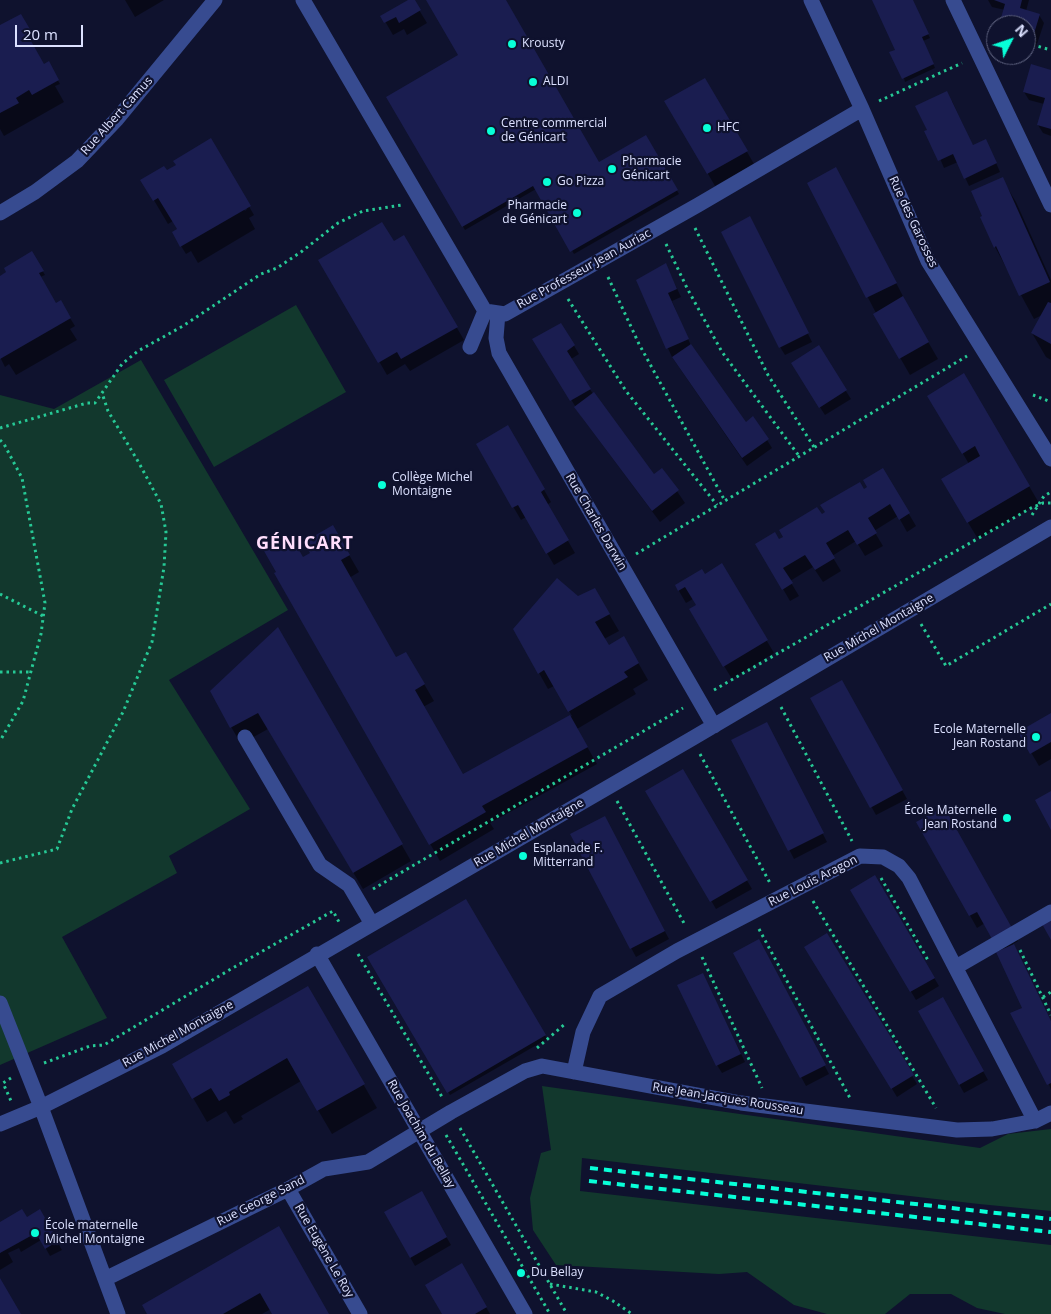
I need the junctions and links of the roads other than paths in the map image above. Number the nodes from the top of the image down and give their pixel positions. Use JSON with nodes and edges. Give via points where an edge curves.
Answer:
{"nodes":[{"id":1,"x":215,"y":0,"type":"edge"},
{"id":2,"x":303,"y":0,"type":"edge"},
{"id":3,"x":811,"y":0,"type":"edge"},
{"id":4,"x":953,"y":0,"type":"edge"},
{"id":5,"x":862,"y":109,"type":"junction"},
{"id":6,"x":1051,"y":205,"type":"edge"},
{"id":7,"x":0,"y":213,"type":"edge"},
{"id":8,"x":491,"y":312,"type":"junction"},
{"id":9,"x":470,"y":347,"type":"dead end"},
{"id":10,"x":1051,"y":459,"type":"edge"},
{"id":11,"x":1051,"y":527,"type":"edge"},
{"id":12,"x":714,"y":726,"type":"junction"},
{"id":13,"x":245,"y":737,"type":"dead end"},
{"id":14,"x":1051,"y":912,"type":"edge"},
{"id":15,"x":372,"y":924,"type":"junction"},
{"id":16,"x":317,"y":954,"type":"junction"},
{"id":17,"x":956,"y":967,"type":"junction"},
{"id":18,"x":0,"y":1003,"type":"edge"},
{"id":19,"x":574,"y":1072,"type":"junction"},
{"id":20,"x":41,"y":1107,"type":"junction"},
{"id":21,"x":1051,"y":1113,"type":"edge"},
{"id":22,"x":1035,"y":1121,"type":"junction"},
{"id":23,"x":0,"y":1124,"type":"edge"},
{"id":24,"x":419,"y":1131,"type":"junction"},
{"id":25,"x":288,"y":1189,"type":"junction"},
{"id":26,"x":105,"y":1279,"type":"junction"},
{"id":27,"x":118,"y":1314,"type":"edge"},
{"id":28,"x":360,"y":1314,"type":"edge"},
{"id":29,"x":525,"y":1314,"type":"edge"}],
"edges":[{"from":1,"to":7,"type":"street","name":"Rue Albert Camus","via":[[117,119],[77,161]]},
{"from":2,"to":8,"type":"street","via":[[419,198]]},
{"from":3,"to":5,"type":"street","name":"Rue des Garosses"},
{"from":4,"to":6,"type":"street"},
{"from":5,"to":8,"type":"street","name":"Rue Professeur Jean Auriac","via":[[505,314]]},
{"from":5,"to":10,"type":"street","name":"Rue des Garosses","via":[[928,260]]},
{"from":8,"to":9,"type":"street"},
{"from":8,"to":12,"type":"street","name":"Rue Charles Darwin","via":[[499,353]]},
{"from":11,"to":12,"type":"street","name":"Rue Michel Montaigne"},
{"from":12,"to":15,"type":"street","name":"Rue Michel Montaigne"},
{"from":13,"to":15,"type":"street","via":[[320,865],[349,885]]},
{"from":14,"to":17,"type":"street"},
{"from":15,"to":16,"type":"street","name":"Rue Michel Montaigne"},
{"from":16,"to":20,"type":"street","name":"Rue Michel Montaigne","via":[[162,1046]]},
{"from":16,"to":24,"type":"street","name":"Rue Joachim du Bellay"},
{"from":17,"to":19,"type":"street","name":"Rue Louis Aragon","via":[[900,866],[883,858],[860,856],[695,942],[600,996],[583,1032]]},
{"from":17,"to":22,"type":"street","name":"Rue Louis Aragon"},
{"from":18,"to":20,"type":"street"},
{"from":19,"to":22,"type":"street","name":"Rue Jean-Jacques Rousseau","via":[[771,1107],[949,1129],[992,1129]]},
{"from":19,"to":24,"type":"street","name":"Rue Jean-Jacques Rousseau","via":[[542,1066],[535,1068]]},
{"from":20,"to":23,"type":"street","name":"Rue Michel Montaigne"},
{"from":20,"to":26,"type":"street"},
{"from":21,"to":22,"type":"street","name":"Rue Jean-Jacques Rousseau"},
{"from":24,"to":25,"type":"street","name":"Rue George Sand","via":[[368,1162],[324,1169]]},
{"from":24,"to":29,"type":"street","name":"Rue Joachim du Bellay"},
{"from":25,"to":26,"type":"street","name":"Rue George Sand"},
{"from":25,"to":28,"type":"street","name":"Rue Eugène Le Roy"},
{"from":26,"to":27,"type":"street"}]}
